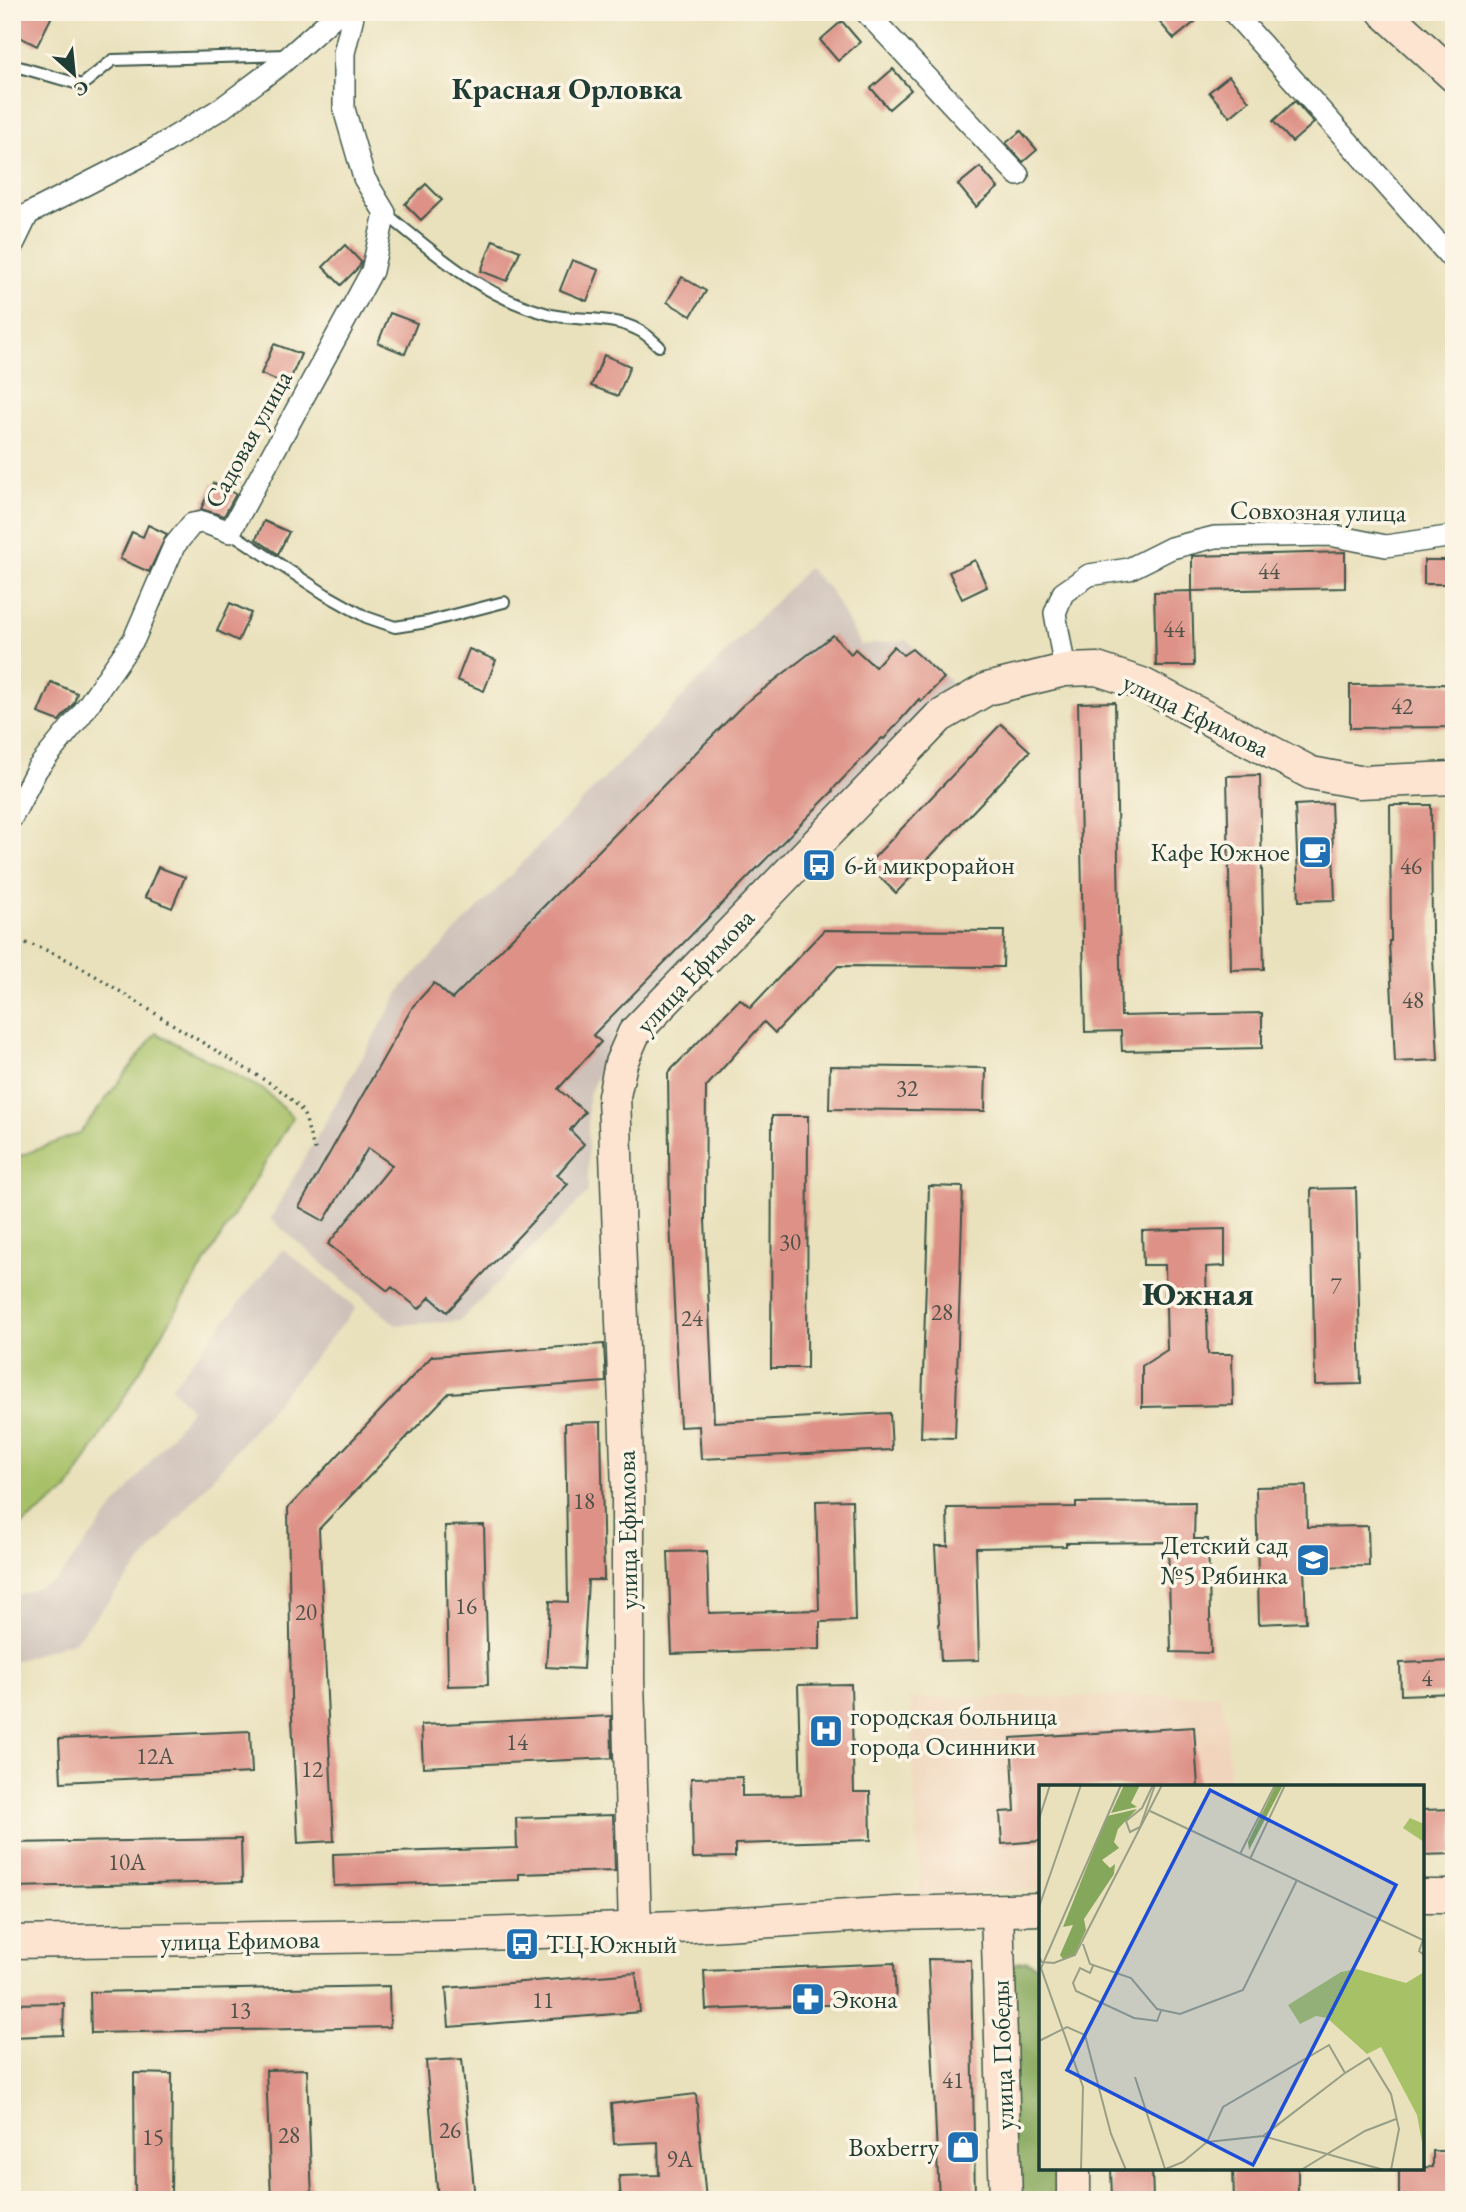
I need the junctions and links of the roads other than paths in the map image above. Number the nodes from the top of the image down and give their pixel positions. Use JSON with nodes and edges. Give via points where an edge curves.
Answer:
{"nodes":[{"id":1,"x":339,"y":12,"type":"edge"},
{"id":2,"x":354,"y":12,"type":"edge"},
{"id":3,"x":866,"y":12,"type":"edge"},
{"id":4,"x":1233,"y":12,"type":"edge"},
{"id":5,"x":1384,"y":12,"type":"edge"},
{"id":6,"x":292,"y":55,"type":"junction"},
{"id":7,"x":12,"y":65,"type":"edge"},
{"id":8,"x":1454,"y":76,"type":"edge"},
{"id":9,"x":1018,"y":175,"type":"dead end"},
{"id":10,"x":385,"y":213,"type":"junction"},
{"id":11,"x":20,"y":215,"type":"edge"},
{"id":12,"x":12,"y":247,"type":"edge"},
{"id":13,"x":1454,"y":261,"type":"edge"},
{"id":14,"x":659,"y":346,"type":"dead end"},
{"id":15,"x":230,"y":532,"type":"junction"},
{"id":16,"x":1454,"y":536,"type":"edge"},
{"id":17,"x":504,"y":602,"type":"dead end"},
{"id":18,"x":1065,"y":670,"type":"junction"},
{"id":19,"x":1454,"y":778,"type":"edge"},
{"id":20,"x":12,"y":817,"type":"edge"},
{"id":21,"x":1424,"y":1896,"type":"edge"},
{"id":22,"x":1454,"y":1896,"type":"edge"},
{"id":23,"x":1039,"y":1909,"type":"edge"},
{"id":24,"x":997,"y":1911,"type":"junction"},
{"id":25,"x":635,"y":1928,"type":"junction"},
{"id":26,"x":12,"y":1942,"type":"edge"},
{"id":27,"x":1074,"y":2170,"type":"edge"},
{"id":28,"x":1006,"y":2200,"type":"edge"},
{"id":29,"x":1074,"y":2200,"type":"edge"}],
"edges":[{"from":1,"to":6,"type":"street"},
{"from":2,"to":10,"type":"street","via":[[344,54],[344,109],[364,178]]},
{"from":3,"to":9,"type":"street"},
{"from":4,"to":13,"type":"street"},
{"from":5,"to":8,"type":"street"},
{"from":6,"to":7,"type":"lane","via":[[113,60],[82,85]]},
{"from":6,"to":11,"type":"street","via":[[175,137]]},
{"from":10,"to":14,"type":"lane","via":[[489,292],[550,315],[638,329]]},
{"from":10,"to":15,"type":"street","name":"Садовая улица","via":[[372,271]]},
{"from":11,"to":12,"type":"street"},
{"from":15,"to":17,"type":"lane","via":[[325,594],[395,627]]},
{"from":15,"to":20,"type":"street","name":"Садовая улица","via":[[203,522],[191,524],[174,546],[134,639],[37,769]]},
{"from":16,"to":18,"type":"street","name":"Совхозная улица","via":[[1387,546],[1330,535],[1215,537],[1171,548],[1129,569],[1089,575],[1063,593],[1055,613]]},
{"from":18,"to":19,"type":"street","name":"улица Ефимова","via":[[1097,668],[1142,684],[1311,773],[1359,782]]},
{"from":18,"to":25,"type":"street","name":"улица Ефимова","via":[[987,689],[939,717],[634,1033],[621,1063],[614,1096],[628,1491]]},
{"from":21,"to":22,"type":"street"},
{"from":23,"to":24,"type":"street","name":"улица Ефимова"},
{"from":24,"to":25,"type":"street","name":"улица Ефимова"},
{"from":24,"to":28,"type":"street","name":"улица Победы"},
{"from":25,"to":26,"type":"street","name":"улица Ефимова"},
{"from":27,"to":29,"type":"street"}]}
